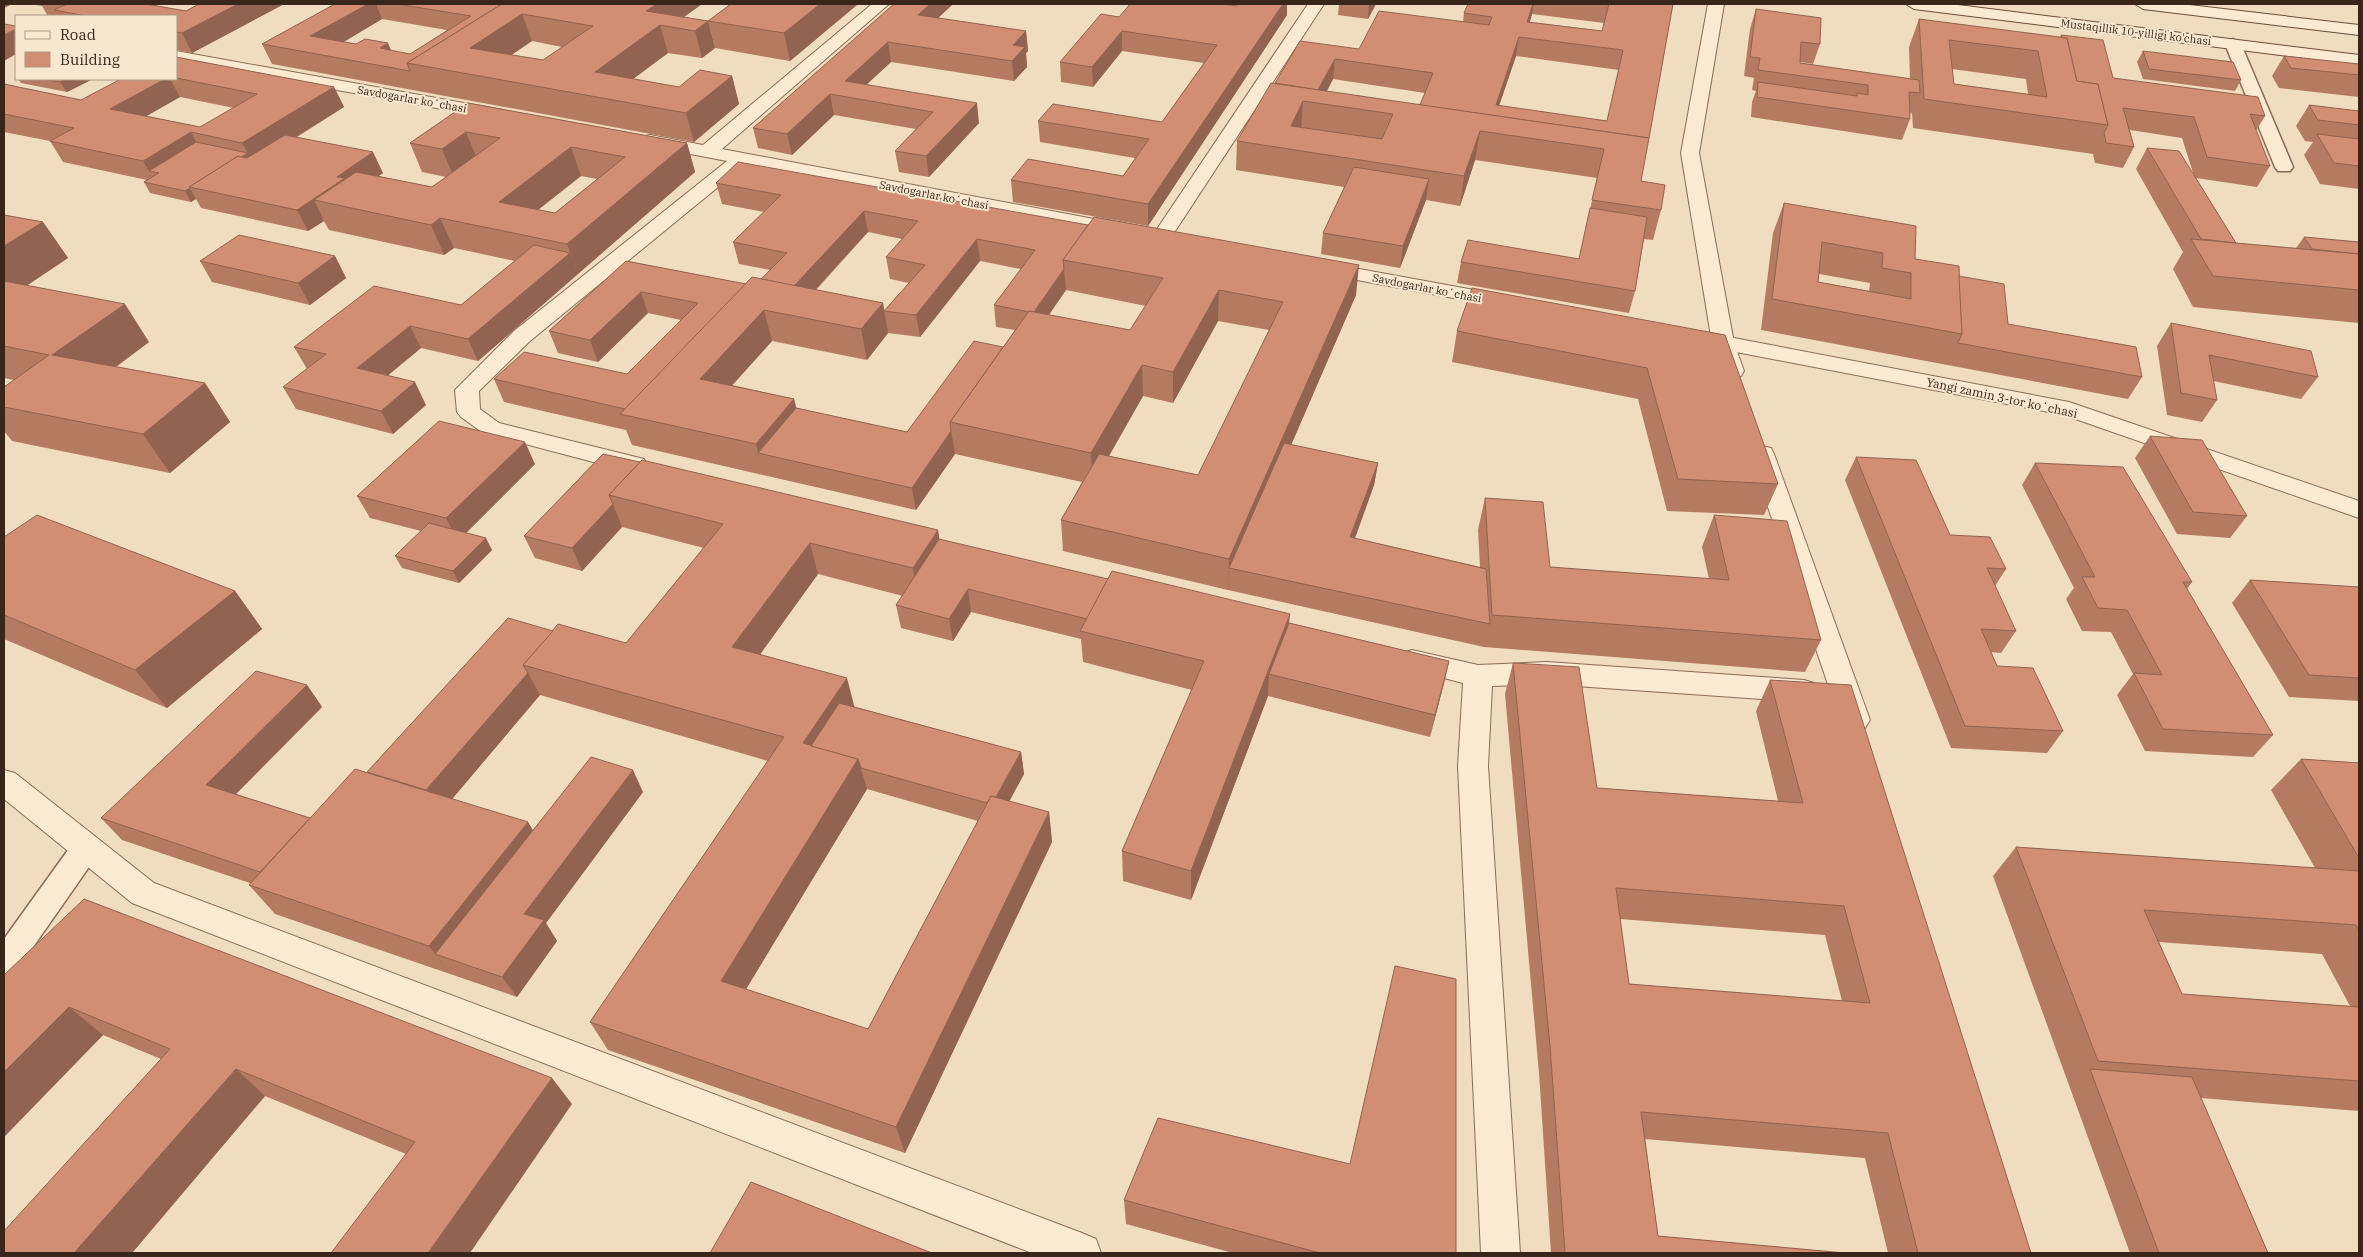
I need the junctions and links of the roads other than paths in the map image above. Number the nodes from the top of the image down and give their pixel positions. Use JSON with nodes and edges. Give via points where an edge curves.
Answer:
{"nodes":[{"id":1,"x":881,"y":4,"type":"edge"},
{"id":2,"x":1316,"y":4,"type":"edge"},
{"id":3,"x":1716,"y":4,"type":"edge"},
{"id":4,"x":1914,"y":4,"type":"edge"},
{"id":5,"x":2143,"y":4,"type":"edge"},
{"id":6,"x":2359,"y":30,"type":"edge"},
{"id":7,"x":2233,"y":44,"type":"junction"},
{"id":8,"x":178,"y":56,"type":"edge"},
{"id":9,"x":2359,"y":60,"type":"edge"},
{"id":10,"x":511,"y":116,"type":"edge"},
{"id":11,"x":629,"y":137,"type":"edge"},
{"id":12,"x":708,"y":151,"type":"junction"},
{"id":13,"x":742,"y":158,"type":"junction"},
{"id":14,"x":2284,"y":167,"type":"dead end"},
{"id":15,"x":1161,"y":238,"type":"junction"},
{"id":16,"x":1180,"y":242,"type":"edge"},
{"id":17,"x":1306,"y":265,"type":"edge"},
{"id":18,"x":1529,"y":306,"type":"edge"},
{"id":19,"x":1674,"y":334,"type":"edge"},
{"id":20,"x":1723,"y":343,"type":"junction"},
{"id":21,"x":1742,"y":398,"type":"edge"},
{"id":22,"x":1752,"y":426,"type":"edge"},
{"id":23,"x":654,"y":470,"type":"edge"},
{"id":24,"x":2359,"y":510,"type":"edge"},
{"id":25,"x":1388,"y":654,"type":"edge"},
{"id":26,"x":1478,"y":676,"type":"junction"},
{"id":27,"x":1848,"y":694,"type":"junction"},
{"id":28,"x":1862,"y":742,"type":"edge"},
{"id":29,"x":4,"y":782,"type":"edge"},
{"id":30,"x":86,"y":848,"type":"junction"},
{"id":31,"x":4,"y":963,"type":"edge"},
{"id":32,"x":1082,"y":1253,"type":"edge"},
{"id":33,"x":1501,"y":1253,"type":"edge"}],
"edges":[{"from":1,"to":12,"type":"street"},
{"from":2,"to":15,"type":"street"},
{"from":3,"to":20,"type":"street","via":[[1690,153]]},
{"from":4,"to":7,"type":"street","name":"Mustaqillik 10-yilligi ko'chasi"},
{"from":5,"to":6,"type":"street"},
{"from":7,"to":9,"type":"street","name":"Mustaqillik 10-yilligi ko'chasi"},
{"from":7,"to":14,"type":"lane"},
{"from":8,"to":10,"type":"street","name":"Savdogarlar koʻchasi"},
{"from":11,"to":12,"type":"street","name":"Savdogarlar koʻchasi"},
{"from":12,"to":13,"type":"street","name":"Savdogarlar koʻchasi"},
{"from":13,"to":15,"type":"street","name":"Savdogarlar koʻchasi"},
{"from":13,"to":23,"type":"street","via":[[522,336],[467,390],[470,412],[491,428]]},
{"from":15,"to":16,"type":"street","name":"Savdogarlar koʻchasi"},
{"from":17,"to":18,"type":"street","name":"Savdogarlar koʻchasi"},
{"from":19,"to":20,"type":"street"},
{"from":20,"to":21,"type":"street"},
{"from":20,"to":24,"type":"street","name":"Yangi zamin 3-tor koʻchasi","via":[[2069,409]]},
{"from":22,"to":27,"type":"street"},
{"from":25,"to":26,"type":"street"},
{"from":26,"to":27,"type":"street","via":[[1547,674]]},
{"from":26,"to":33,"type":"street","via":[[1473,766]]},
{"from":27,"to":28,"type":"street"},
{"from":29,"to":30,"type":"street"},
{"from":30,"to":31,"type":"lane"},
{"from":30,"to":32,"type":"street","via":[[143,893]]}]}
